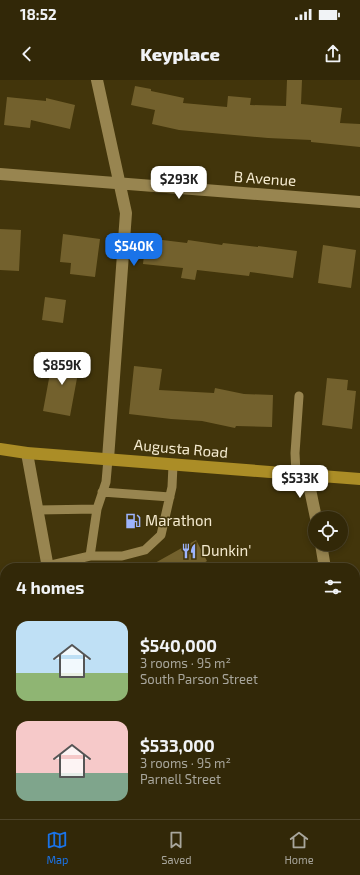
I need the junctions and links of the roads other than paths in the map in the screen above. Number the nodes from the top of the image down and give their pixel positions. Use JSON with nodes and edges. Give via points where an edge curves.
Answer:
{"nodes":[{"id":1,"x":97,"y":80,"type":"edge"},
{"id":2,"x":0,"y":174,"type":"edge"},
{"id":3,"x":120,"y":184,"type":"junction"},
{"id":4,"x":360,"y":202,"type":"edge"},
{"id":5,"x":299,"y":396,"type":"dead end"},
{"id":6,"x":0,"y":449,"type":"edge"},
{"id":7,"x":27,"y":453,"type":"junction"},
{"id":8,"x":108,"y":459,"type":"junction"},
{"id":9,"x":173,"y":464,"type":"junction"},
{"id":10,"x":302,"y":475,"type":"junction"},
{"id":11,"x":360,"y":479,"type":"edge"},
{"id":12,"x":102,"y":492,"type":"junction"},
{"id":13,"x":170,"y":497,"type":"junction"},
{"id":14,"x":97,"y":509,"type":"junction"},
{"id":15,"x":37,"y":510,"type":"junction"},
{"id":16,"x":314,"y":511,"type":"edge"},
{"id":17,"x":322,"y":551,"type":"edge"},
{"id":18,"x":90,"y":556,"type":"junction"},
{"id":19,"x":47,"y":563,"type":"edge"},
{"id":20,"x":63,"y":563,"type":"edge"},
{"id":21,"x":324,"y":563,"type":"edge"}],
"edges":[{"from":1,"to":3,"type":"street"},
{"from":2,"to":3,"type":"street","name":"B Avenue"},
{"from":3,"to":4,"type":"street","name":"B Avenue"},
{"from":3,"to":8,"type":"street","via":[[126,214]]},
{"from":5,"to":10,"type":"lane","via":[[295,453]]},
{"from":6,"to":7,"type":"main road","name":"Augusta Road"},
{"from":7,"to":8,"type":"main road","name":"Augusta Road"},
{"from":7,"to":15,"type":"street"},
{"from":8,"to":9,"type":"main road","name":"Augusta Road"},
{"from":8,"to":12,"type":"lane","via":[[106,482]]},
{"from":9,"to":10,"type":"main road","name":"Augusta Road"},
{"from":9,"to":13,"type":"lane"},
{"from":10,"to":11,"type":"main road","name":"Augusta Road"},
{"from":10,"to":16,"type":"street"},
{"from":12,"to":13,"type":"lane"},
{"from":12,"to":14,"type":"lane"},
{"from":13,"to":18,"type":"lane","via":[[161,535],[145,550],[122,556]]},
{"from":14,"to":15,"type":"lane"},
{"from":14,"to":18,"type":"lane"},
{"from":15,"to":19,"type":"street"},
{"from":17,"to":21,"type":"street"},
{"from":18,"to":20,"type":"lane"}]}
